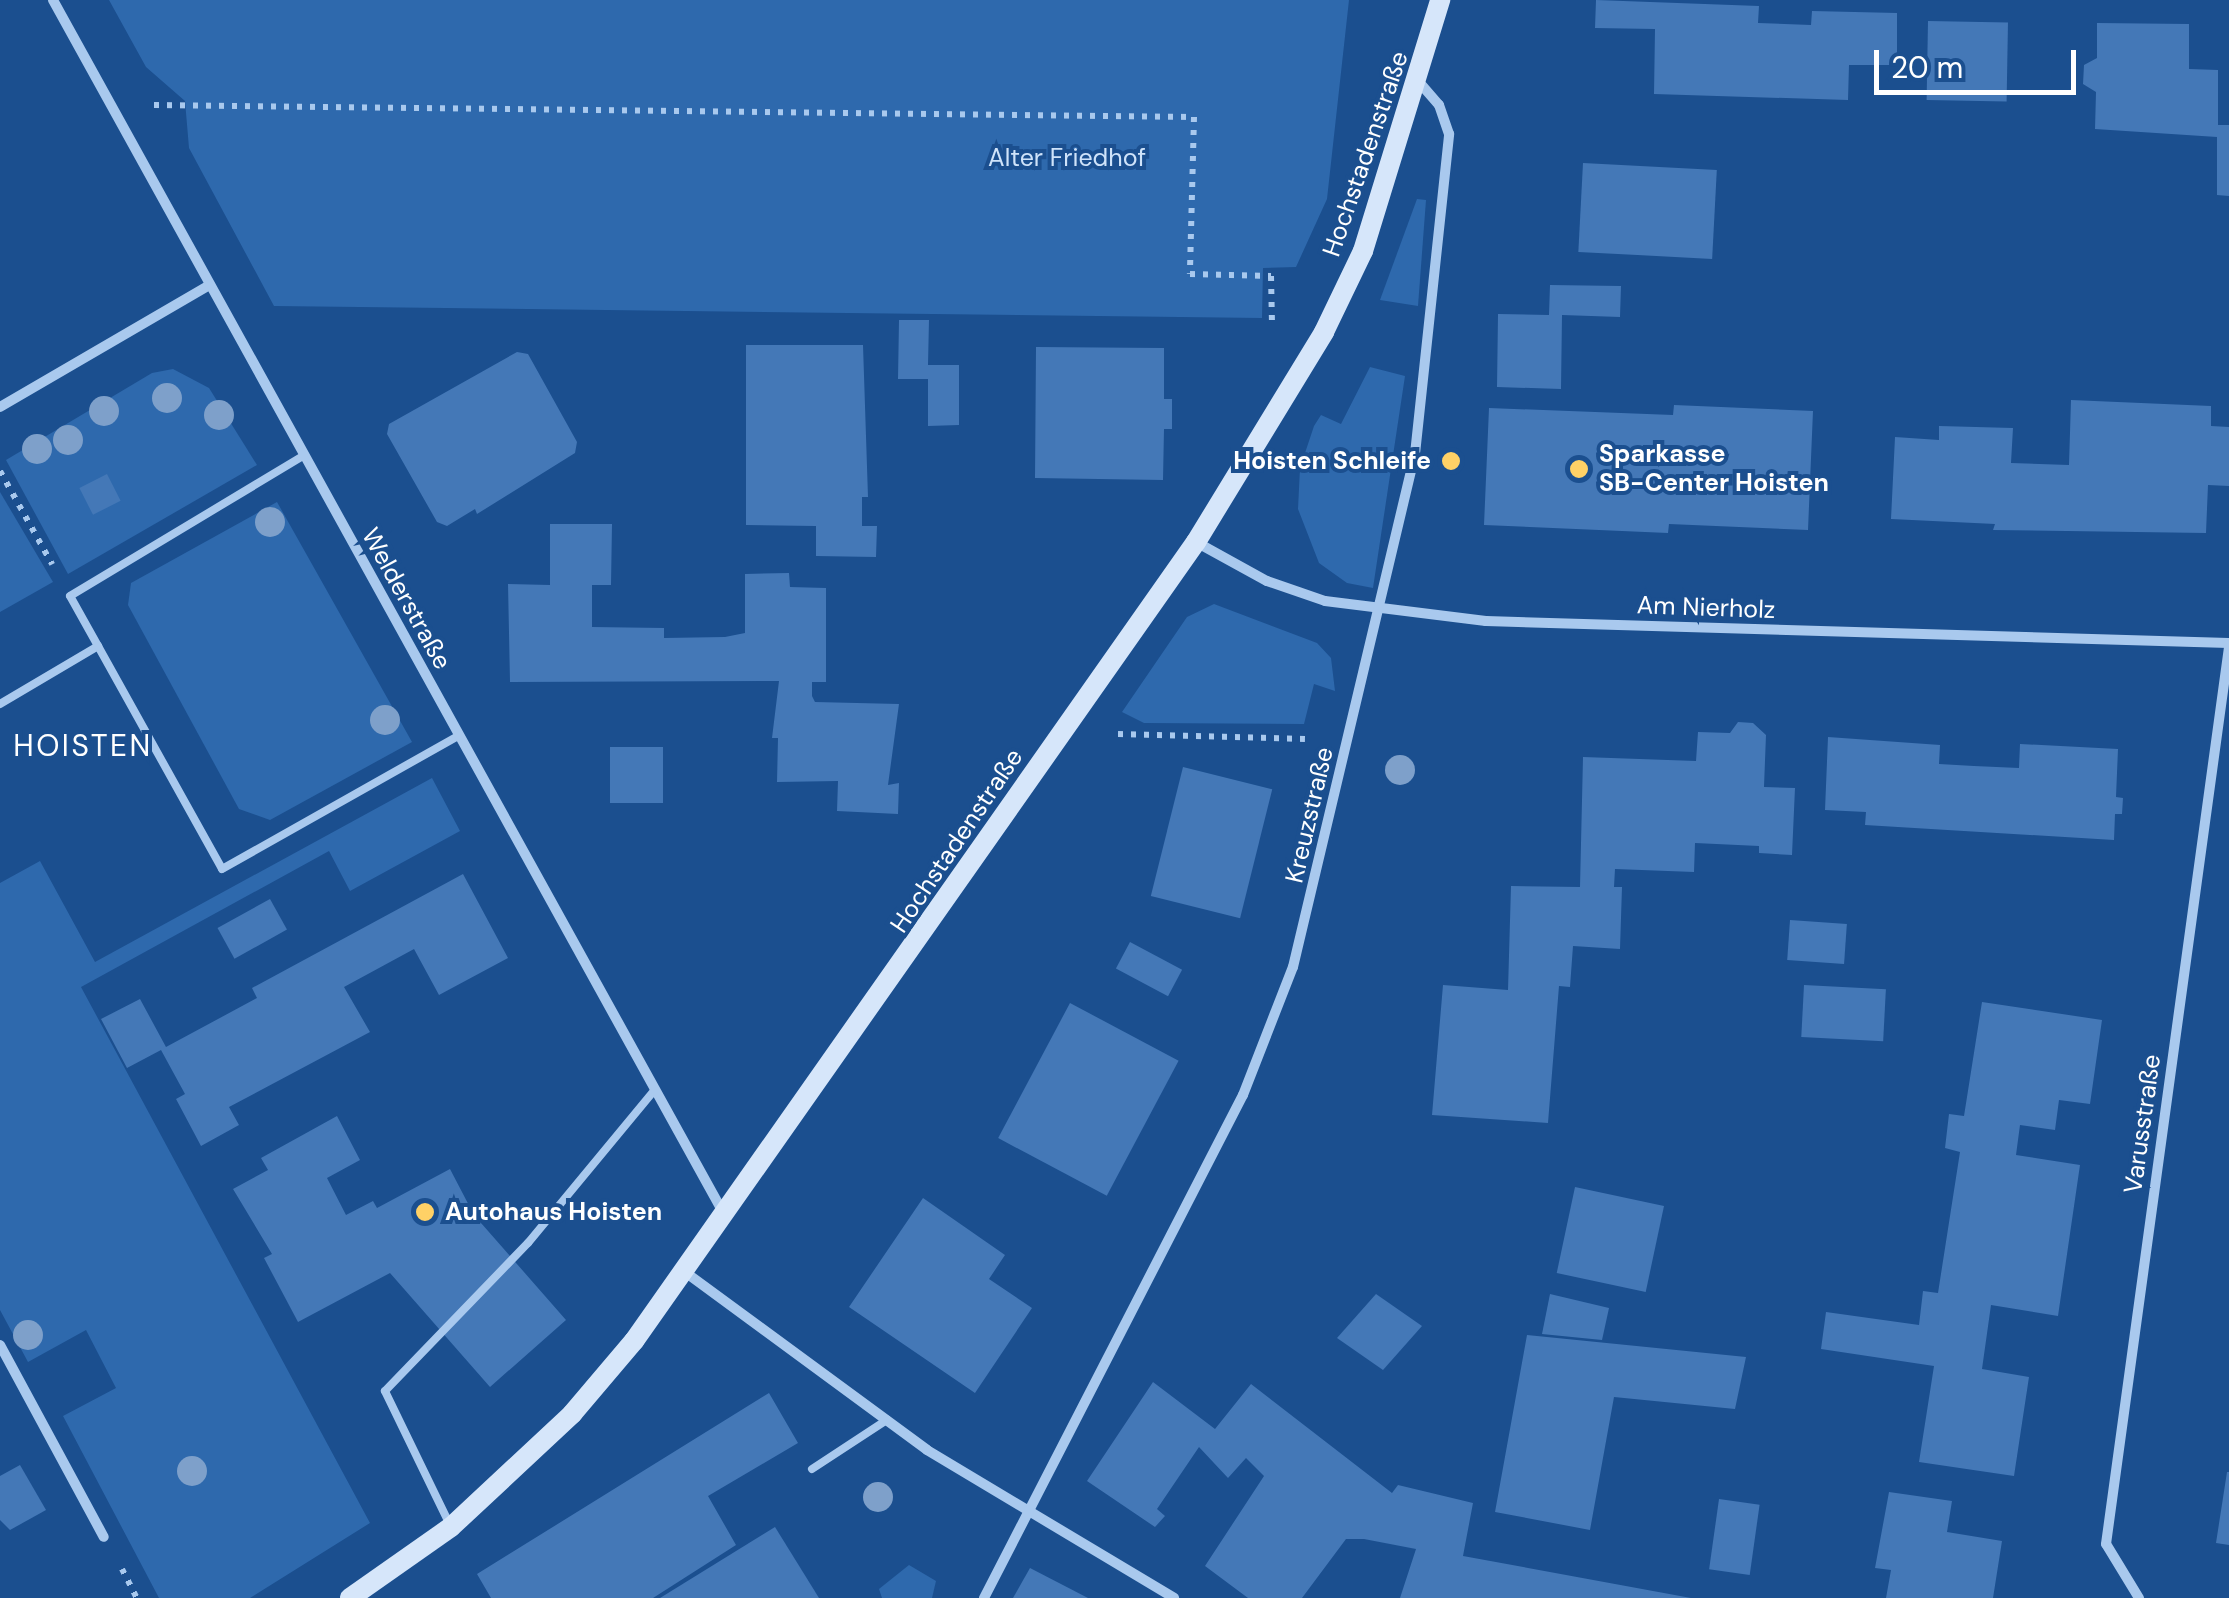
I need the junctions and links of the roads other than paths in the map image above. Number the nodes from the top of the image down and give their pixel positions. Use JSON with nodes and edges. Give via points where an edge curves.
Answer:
{"nodes":[{"id":1,"x":53,"y":0,"type":"edge"},
{"id":2,"x":1440,"y":0,"type":"edge"},
{"id":3,"x":1418,"y":82,"type":"junction"},
{"id":4,"x":208,"y":286,"type":"junction"},
{"id":5,"x":0,"y":406,"type":"edge"},
{"id":6,"x":304,"y":456,"type":"junction"},
{"id":7,"x":1196,"y":542,"type":"junction"},
{"id":8,"x":1382,"y":610,"type":"junction"},
{"id":9,"x":2229,"y":645,"type":"edge"},
{"id":10,"x":98,"y":646,"type":"junction"},
{"id":11,"x":0,"y":704,"type":"edge"},
{"id":12,"x":458,"y":736,"type":"junction"},
{"id":13,"x":654,"y":1092,"type":"junction"},
{"id":14,"x":725,"y":1216,"type":"junction"},
{"id":15,"x":685,"y":1272,"type":"junction"},
{"id":16,"x":0,"y":1345,"type":"edge"},
{"id":17,"x":887,"y":1420,"type":"junction"},
{"id":18,"x":812,"y":1469,"type":"dead end"},
{"id":19,"x":1024,"y":1511,"type":"junction"},
{"id":20,"x":451,"y":1527,"type":"junction"},
{"id":21,"x":104,"y":1537,"type":"dead end"},
{"id":22,"x":350,"y":1598,"type":"edge"},
{"id":23,"x":984,"y":1598,"type":"edge"},
{"id":24,"x":1174,"y":1598,"type":"edge"},
{"id":25,"x":2139,"y":1598,"type":"edge"}],
"edges":[{"from":1,"to":4,"type":"street","name":"Welderstraße"},
{"from":2,"to":3,"type":"main road","name":"Hochstadenstraße"},
{"from":3,"to":7,"type":"main road","name":"Hochstadenstraße","via":[[1362,251],[1324,332]]},
{"from":3,"to":8,"type":"street","name":"Kreuzstraße","via":[[1439,105],[1449,134],[1445,218],[1414,454]]},
{"from":4,"to":5,"type":"street"},
{"from":4,"to":6,"type":"street","name":"Welderstraße"},
{"from":6,"to":10,"type":"lane","via":[[70,596]]},
{"from":6,"to":12,"type":"street","name":"Welderstraße"},
{"from":7,"to":8,"type":"street","name":"Am Nierholz","via":[[1267,581],[1325,601]]},
{"from":7,"to":14,"type":"main road","name":"Hochstadenstraße"},
{"from":8,"to":9,"type":"street","name":"Am Nierholz","via":[[1486,622]]},
{"from":8,"to":19,"type":"street","name":"Kreuzstraße","via":[[1293,967],[1243,1095],[1136,1310]]},
{"from":9,"to":25,"type":"street","name":"Varusstraße","via":[[2106,1544]]},
{"from":10,"to":11,"type":"lane"},
{"from":10,"to":12,"type":"lane","via":[[222,869]]},
{"from":12,"to":13,"type":"street","name":"Welderstraße"},
{"from":13,"to":14,"type":"street","name":"Welderstraße"},
{"from":13,"to":20,"type":"lane","via":[[528,1243],[386,1391]]},
{"from":14,"to":15,"type":"main road","name":"Hochstadenstraße"},
{"from":15,"to":17,"type":"street"},
{"from":15,"to":20,"type":"main road","name":"Hochstadenstraße","via":[[572,1414]]},
{"from":16,"to":21,"type":"street"},
{"from":17,"to":18,"type":"lane"},
{"from":17,"to":19,"type":"street"},
{"from":19,"to":23,"type":"street","name":"Kreuzstraße"},
{"from":19,"to":24,"type":"street"},
{"from":20,"to":22,"type":"main road","name":"Hochstadenstraße"}]}
